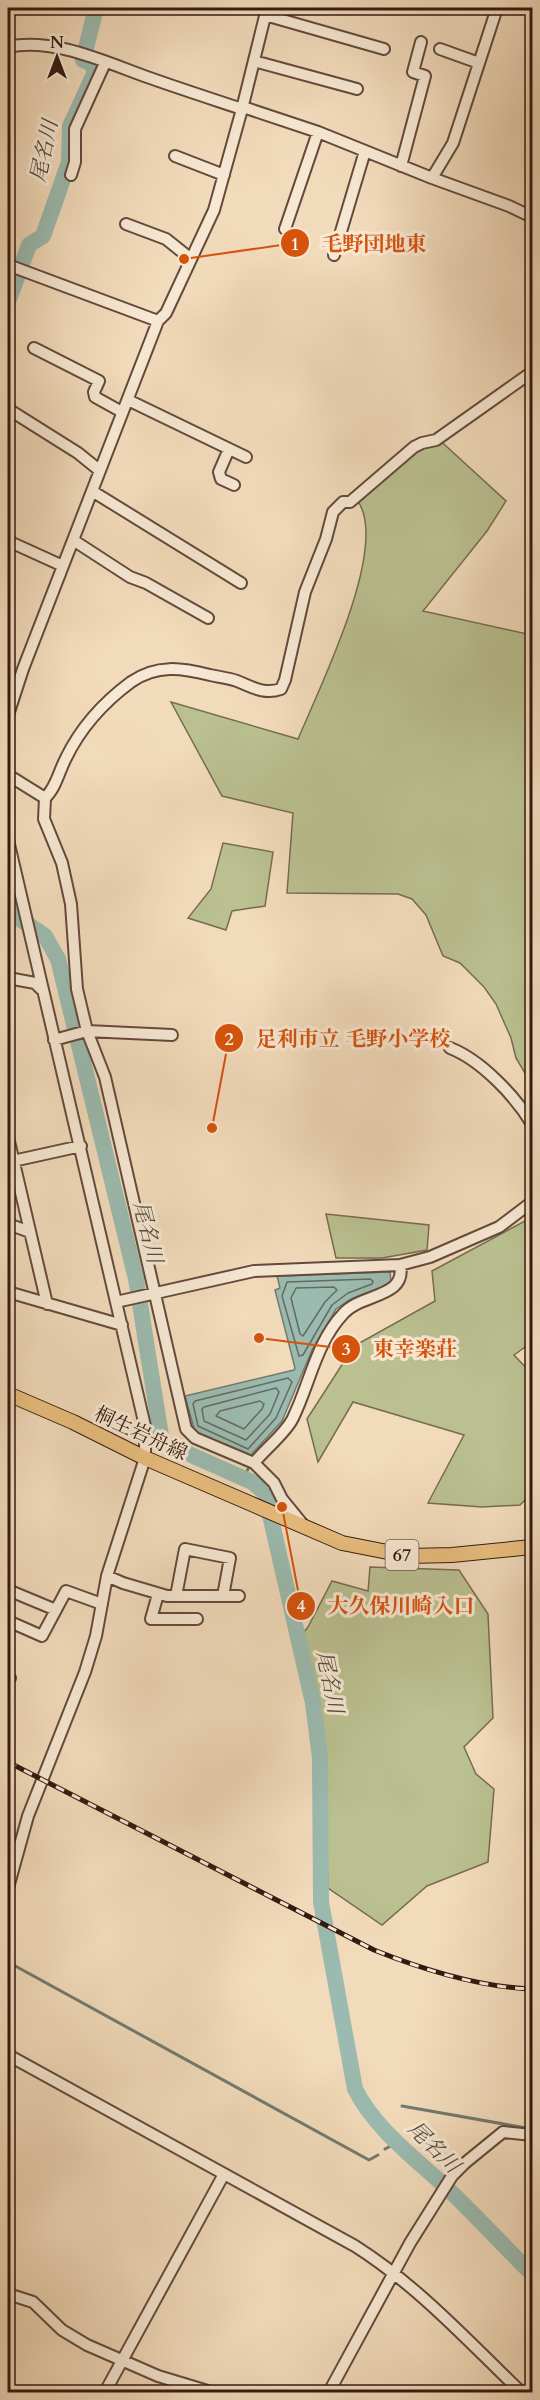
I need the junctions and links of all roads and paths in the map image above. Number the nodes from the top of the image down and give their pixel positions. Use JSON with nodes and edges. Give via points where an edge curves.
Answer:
{"nodes":[{"id":1,"x":495,"y":8,"type":"edge"},
{"id":2,"x":266,"y":11,"type":"edge"},
{"id":3,"x":421,"y":42,"type":"dead end"},
{"id":4,"x":8,"y":47,"type":"edge"},
{"id":5,"x":384,"y":49,"type":"dead end"},
{"id":6,"x":440,"y":49,"type":"dead end"},
{"id":7,"x":254,"y":61,"type":"junction"},
{"id":8,"x":105,"y":63,"type":"junction"},
{"id":9,"x":479,"y":63,"type":"junction"},
{"id":10,"x":357,"y":89,"type":"dead end"},
{"id":11,"x":243,"y":108,"type":"junction"},
{"id":12,"x":318,"y":132,"type":"junction"},
{"id":13,"x":365,"y":152,"type":"junction"},
{"id":14,"x":175,"y":156,"type":"dead end"},
{"id":15,"x":401,"y":166,"type":"junction"},
{"id":16,"x":71,"y":175,"type":"dead end"},
{"id":17,"x":225,"y":175,"type":"junction"},
{"id":18,"x":432,"y":178,"type":"junction"},
{"id":19,"x":532,"y":217,"type":"edge"},
{"id":20,"x":126,"y":224,"type":"dead end"},
{"id":21,"x":285,"y":229,"type":"dead end"},
{"id":22,"x":334,"y":255,"type":"dead end"},
{"id":23,"x":191,"y":259,"type":"junction"},
{"id":24,"x":8,"y":265,"type":"edge"},
{"id":25,"x":158,"y":321,"type":"junction"},
{"id":26,"x":34,"y":348,"type":"dead end"},
{"id":27,"x":532,"y":372,"type":"edge"},
{"id":28,"x":128,"y":400,"type":"junction"},
{"id":29,"x":8,"y":409,"type":"edge"},
{"id":30,"x":122,"y":412,"type":"junction"},
{"id":31,"x":229,"y":449,"type":"junction"},
{"id":32,"x":246,"y":457,"type":"dead end"},
{"id":33,"x":99,"y":470,"type":"junction"},
{"id":34,"x":234,"y":485,"type":"dead end"},
{"id":35,"x":92,"y":491,"type":"junction"},
{"id":36,"x":73,"y":540,"type":"junction"},
{"id":37,"x":8,"y":541,"type":"edge"},
{"id":38,"x":63,"y":566,"type":"junction"},
{"id":39,"x":241,"y":583,"type":"dead end"},
{"id":40,"x":208,"y":618,"type":"dead end"},
{"id":41,"x":8,"y":715,"type":"edge"},
{"id":42,"x":8,"y":775,"type":"edge"},
{"id":43,"x":45,"y":798,"type":"junction"},
{"id":44,"x":8,"y":840,"type":"edge"},
{"id":45,"x":8,"y":978,"type":"edge"},
{"id":46,"x":41,"y":989,"type":"junction"},
{"id":47,"x":85,"y":1032,"type":"junction"},
{"id":48,"x":172,"y":1035,"type":"dead end"},
{"id":49,"x":59,"y":1038,"type":"junction"},
{"id":50,"x":450,"y":1048,"type":"dead end"},
{"id":51,"x":532,"y":1124,"type":"edge"},
{"id":52,"x":8,"y":1137,"type":"edge"},
{"id":53,"x":81,"y":1146,"type":"junction"},
{"id":54,"x":10,"y":1160,"type":"edge"},
{"id":55,"x":532,"y":1202,"type":"edge"},
{"id":56,"x":8,"y":1224,"type":"edge"},
{"id":57,"x":30,"y":1232,"type":"junction"},
{"id":58,"x":400,"y":1264,"type":"junction"},
{"id":59,"x":8,"y":1292,"type":"edge"},
{"id":60,"x":150,"y":1294,"type":"junction"},
{"id":61,"x":116,"y":1302,"type":"junction"},
{"id":62,"x":47,"y":1304,"type":"junction"},
{"id":63,"x":122,"y":1325,"type":"junction"},
{"id":64,"x":8,"y":1394,"type":"edge"},
{"id":65,"x":145,"y":1458,"type":"junction"},
{"id":66,"x":254,"y":1464,"type":"junction"},
{"id":67,"x":304,"y":1526,"type":"junction"},
{"id":68,"x":532,"y":1547,"type":"edge"},
{"id":69,"x":107,"y":1576,"type":"junction"},
{"id":70,"x":8,"y":1590,"type":"edge"},
{"id":71,"x":158,"y":1594,"type":"junction"},
{"id":72,"x":176,"y":1596,"type":"junction"},
{"id":73,"x":223,"y":1596,"type":"junction"},
{"id":74,"x":239,"y":1596,"type":"dead end"},
{"id":75,"x":102,"y":1604,"type":"junction"},
{"id":76,"x":56,"y":1610,"type":"junction"},
{"id":77,"x":197,"y":1619,"type":"dead end"},
{"id":78,"x":8,"y":1621,"type":"edge"},
{"id":79,"x":8,"y":1888,"type":"edge"},
{"id":80,"x":8,"y":2055,"type":"edge"},
{"id":81,"x":532,"y":2135,"type":"edge"},
{"id":82,"x":225,"y":2174,"type":"junction"},
{"id":83,"x":394,"y":2272,"type":"junction"},
{"id":84,"x":8,"y":2294,"type":"edge"},
{"id":85,"x":121,"y":2360,"type":"junction"},
{"id":86,"x":105,"y":2392,"type":"edge"},
{"id":87,"x":211,"y":2392,"type":"edge"},
{"id":88,"x":330,"y":2392,"type":"edge"},
{"id":89,"x":521,"y":2392,"type":"edge"}],
"edges":[{"from":1,"to":9,"type":"street"},
{"from":2,"to":5,"type":"street"},
{"from":2,"to":7,"type":"street"},
{"from":3,"to":15,"type":"street","via":[[413,72],[424,76]]},
{"from":4,"to":8,"type":"street","via":[[49,47]]},
{"from":6,"to":9,"type":"street"},
{"from":7,"to":10,"type":"street"},
{"from":7,"to":11,"type":"street"},
{"from":8,"to":11,"type":"street"},
{"from":8,"to":16,"type":"street","via":[[75,129]]},
{"from":9,"to":18,"type":"street","via":[[453,143]]},
{"from":11,"to":12,"type":"street"},
{"from":11,"to":17,"type":"street"},
{"from":12,"to":13,"type":"street"},
{"from":12,"to":21,"type":"street"},
{"from":13,"to":15,"type":"street"},
{"from":13,"to":22,"type":"street"},
{"from":14,"to":17,"type":"street"},
{"from":15,"to":18,"type":"street"},
{"from":17,"to":23,"type":"street"},
{"from":18,"to":19,"type":"street"},
{"from":20,"to":23,"type":"street","via":[[166,239]]},
{"from":23,"to":25,"type":"street","via":[[166,313]]},
{"from":24,"to":25,"type":"street"},
{"from":25,"to":28,"type":"street"},
{"from":26,"to":30,"type":"street","via":[[99,381],[95,397]]},
{"from":27,"to":43,"type":"street","via":[[436,440],[414,447],[333,512],[305,592],[281,689],[259,691],[234,680],[175,668],[143,675],[82,727],[51,793]]},
{"from":28,"to":30,"type":"street"},
{"from":28,"to":31,"type":"street"},
{"from":29,"to":33,"type":"street"},
{"from":30,"to":33,"type":"street"},
{"from":31,"to":32,"type":"street"},
{"from":31,"to":34,"type":"street","via":[[219,472],[221,479]]},
{"from":33,"to":35,"type":"street"},
{"from":35,"to":36,"type":"street"},
{"from":35,"to":39,"type":"street"},
{"from":36,"to":38,"type":"street"},
{"from":36,"to":40,"type":"street","via":[[130,577]]},
{"from":37,"to":38,"type":"street"},
{"from":38,"to":41,"type":"street"},
{"from":42,"to":43,"type":"street"},
{"from":43,"to":47,"type":"street","via":[[44,819],[62,863],[71,904],[77,990]]},
{"from":44,"to":46,"type":"street"},
{"from":45,"to":46,"type":"street","via":[[35,983]]},
{"from":46,"to":49,"type":"street"},
{"from":47,"to":48,"type":"street"},
{"from":47,"to":49,"type":"street"},
{"from":47,"to":60,"type":"street","via":[[105,1077]]},
{"from":49,"to":53,"type":"street"},
{"from":50,"to":51,"type":"street","via":[[472,1058],[518,1103]]},
{"from":52,"to":54,"type":"street"},
{"from":53,"to":54,"type":"street"},
{"from":53,"to":61,"type":"street"},
{"from":54,"to":57,"type":"street"},
{"from":55,"to":58,"type":"street","via":[[499,1227],[430,1257]]},
{"from":56,"to":57,"type":"street"},
{"from":57,"to":62,"type":"street"},
{"from":58,"to":60,"type":"street","via":[[264,1269]]},
{"from":58,"to":66,"type":"street","via":[[399,1282],[391,1290],[357,1302],[343,1313],[322,1343],[292,1420]]},
{"from":59,"to":62,"type":"street"},
{"from":60,"to":61,"type":"street"},
{"from":60,"to":66,"type":"street","via":[[186,1429],[190,1435]]},
{"from":61,"to":63,"type":"street"},
{"from":62,"to":63,"type":"street"},
{"from":63,"to":65,"type":"street","via":[[145,1426]]},
{"from":64,"to":65,"type":"main road","name":"桐生岩舟線","number":"67"},
{"from":65,"to":67,"type":"main road","name":"桐生岩舟線","number":"67"},
{"from":65,"to":69,"type":"street"},
{"from":66,"to":67,"type":"street","via":[[274,1483]]},
{"from":67,"to":68,"type":"main road","number":"67","via":[[342,1543],[408,1556]]},
{"from":69,"to":71,"type":"street"},
{"from":69,"to":75,"type":"street"},
{"from":70,"to":76,"type":"street"},
{"from":71,"to":72,"type":"street"},
{"from":71,"to":77,"type":"street","via":[[151,1619]]},
{"from":72,"to":73,"type":"street"},
{"from":72,"to":73,"type":"street","via":[[185,1549],[230,1558]]},
{"from":73,"to":74,"type":"street"},
{"from":75,"to":76,"type":"street","via":[[66,1592]]},
{"from":75,"to":79,"type":"street","via":[[82,1682],[28,1816]]},
{"from":76,"to":78,"type":"street","via":[[42,1636]]},
{"from":80,"to":82,"type":"street"},
{"from":81,"to":83,"type":"street","via":[[503,2132],[465,2163],[435,2202]]},
{"from":82,"to":83,"type":"street"},
{"from":82,"to":85,"type":"street"},
{"from":83,"to":88,"type":"street"},
{"from":83,"to":89,"type":"street"},
{"from":84,"to":85,"type":"street","via":[[33,2302],[62,2330]]},
{"from":85,"to":86,"type":"street"},
{"from":85,"to":87,"type":"street"}]}
